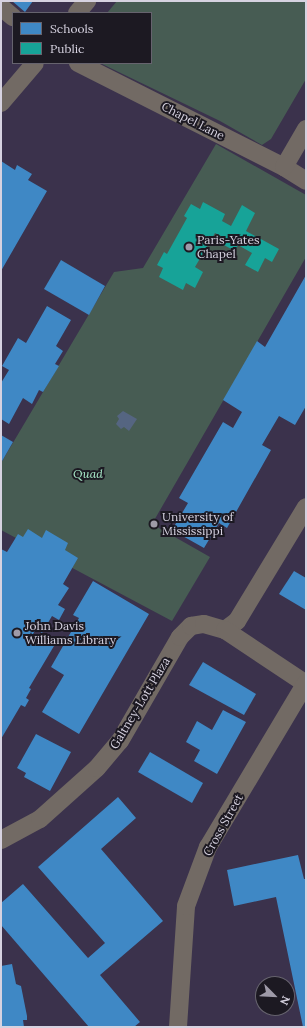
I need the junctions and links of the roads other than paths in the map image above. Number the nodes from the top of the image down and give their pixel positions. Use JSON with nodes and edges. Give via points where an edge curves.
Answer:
{"nodes":[{"id":1,"x":87,"y":1,"type":"edge"},
{"id":2,"x":1,"y":7,"type":"edge"},
{"id":3,"x":78,"y":12,"type":"edge"},
{"id":4,"x":12,"y":16,"type":"edge"},
{"id":5,"x":34,"y":64,"type":"edge"},
{"id":6,"x":80,"y":64,"type":"edge"},
{"id":7,"x":1,"y":102,"type":"edge"},
{"id":8,"x":306,"y":128,"type":"edge"},
{"id":9,"x":284,"y":166,"type":"junction"},
{"id":10,"x":306,"y":181,"type":"edge"},
{"id":11,"x":306,"y":507,"type":"edge"},
{"id":12,"x":224,"y":630,"type":"junction"},
{"id":13,"x":305,"y":684,"type":"edge"},
{"id":14,"x":1,"y":840,"type":"edge"},
{"id":15,"x":178,"y":1027,"type":"edge"}],
"edges":[{"from":1,"to":3,"type":"street"},
{"from":2,"to":4,"type":"street"},
{"from":5,"to":7,"type":"street"},
{"from":6,"to":9,"type":"street","name":"Chapel Lane"},
{"from":8,"to":9,"type":"street"},
{"from":9,"to":10,"type":"street","name":"Chapel Lane"},
{"from":11,"to":12,"type":"street","via":[[237,621]]},
{"from":12,"to":13,"type":"street","name":"Galtney-Lott Plaza"},
{"from":12,"to":14,"type":"street","name":"Galtney-Lott Plaza","via":[[204,624],[191,626],[180,637],[120,741],[97,768],[40,819]]},
{"from":13,"to":15,"type":"street","name":"Cross Street","via":[[208,847],[186,906]]}]}
